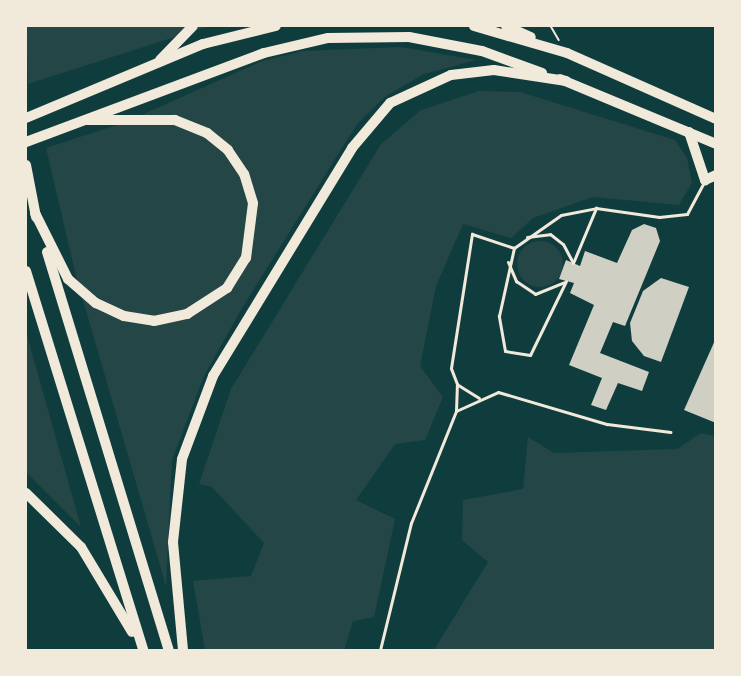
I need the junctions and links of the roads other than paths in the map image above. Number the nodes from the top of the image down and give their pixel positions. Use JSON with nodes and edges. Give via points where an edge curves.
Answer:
{"nodes":[{"id":1,"x":193,"y":26,"type":"edge"},
{"id":2,"x":276,"y":26,"type":"edge"},
{"id":3,"x":474,"y":26,"type":"edge"},
{"id":4,"x":506,"y":26,"type":"edge"},
{"id":5,"x":567,"y":53,"type":"junction"},
{"id":6,"x":155,"y":65,"type":"junction"},
{"id":7,"x":566,"y":81,"type":"junction"},
{"id":8,"x":26,"y":118,"type":"edge"},
{"id":9,"x":716,"y":119,"type":"edge"},
{"id":10,"x":74,"y":121,"type":"junction"},
{"id":11,"x":688,"y":132,"type":"junction"},
{"id":12,"x":26,"y":142,"type":"edge"},
{"id":13,"x":716,"y":144,"type":"edge"},
{"id":14,"x":26,"y":165,"type":"edge"},
{"id":15,"x":716,"y":174,"type":"edge"},
{"id":16,"x":705,"y":180,"type":"junction"},
{"id":17,"x":596,"y":208,"type":"junction"},
{"id":18,"x":35,"y":213,"type":"junction"},
{"id":19,"x":525,"y":238,"type":"junction"},
{"id":20,"x":514,"y":248,"type":"junction"},
{"id":21,"x":508,"y":262,"type":"junction"},
{"id":22,"x":26,"y":271,"type":"edge"},
{"id":23,"x":457,"y":384,"type":"junction"},
{"id":24,"x":479,"y":398,"type":"junction"},
{"id":25,"x":456,"y":411,"type":"junction"},
{"id":26,"x":670,"y":432,"type":"dead end"},
{"id":27,"x":26,"y":493,"type":"edge"},
{"id":28,"x":143,"y":651,"type":"edge"},
{"id":29,"x":169,"y":651,"type":"edge"},
{"id":30,"x":183,"y":651,"type":"edge"},
{"id":31,"x":380,"y":651,"type":"edge"}],
"edges":[{"from":1,"to":6,"type":"highway"},
{"from":2,"to":6,"type":"highway","via":[[204,44]]},
{"from":3,"to":5,"type":"highway"},
{"from":4,"to":5,"type":"highway"},
{"from":5,"to":9,"type":"highway"},
{"from":6,"to":8,"type":"highway"},
{"from":7,"to":10,"type":"highway","via":[[482,51],[409,37],[339,37],[264,53]]},
{"from":7,"to":11,"type":"highway"},
{"from":7,"to":30,"type":"highway","via":[[494,70],[451,75],[390,103],[352,148],[213,376],[182,459],[173,542]]},
{"from":10,"to":12,"type":"highway"},
{"from":10,"to":18,"type":"highway","via":[[174,120],[207,133],[244,174],[253,203],[246,258],[227,288],[187,314],[154,321],[124,316],[96,303],[68,279]]},
{"from":11,"to":13,"type":"highway"},
{"from":11,"to":16,"type":"highway"},
{"from":14,"to":18,"type":"highway"},
{"from":15,"to":16,"type":"highway"},
{"from":16,"to":17,"type":"lane","via":[[687,214],[660,217]]},
{"from":17,"to":19,"type":"lane","via":[[561,215]]},
{"from":17,"to":19,"type":"lane","via":[[573,263],[563,244],[550,234]]},
{"from":18,"to":29,"type":"highway"},
{"from":19,"to":20,"type":"lane"},
{"from":20,"to":21,"type":"lane"},
{"from":20,"to":23,"type":"lane","via":[[472,234],[452,336],[451,368]]},
{"from":21,"to":21,"type":"lane","via":[[500,337],[505,351],[530,355],[566,281],[535,294],[516,281]]},
{"from":22,"to":28,"type":"highway"},
{"from":23,"to":24,"type":"lane"},
{"from":23,"to":25,"type":"lane"},
{"from":24,"to":25,"type":"lane"},
{"from":24,"to":26,"type":"lane","via":[[498,392],[606,424]]},
{"from":25,"to":31,"type":"lane","via":[[411,524]]},
{"from":27,"to":28,"type":"highway","via":[[81,547]]}]}
